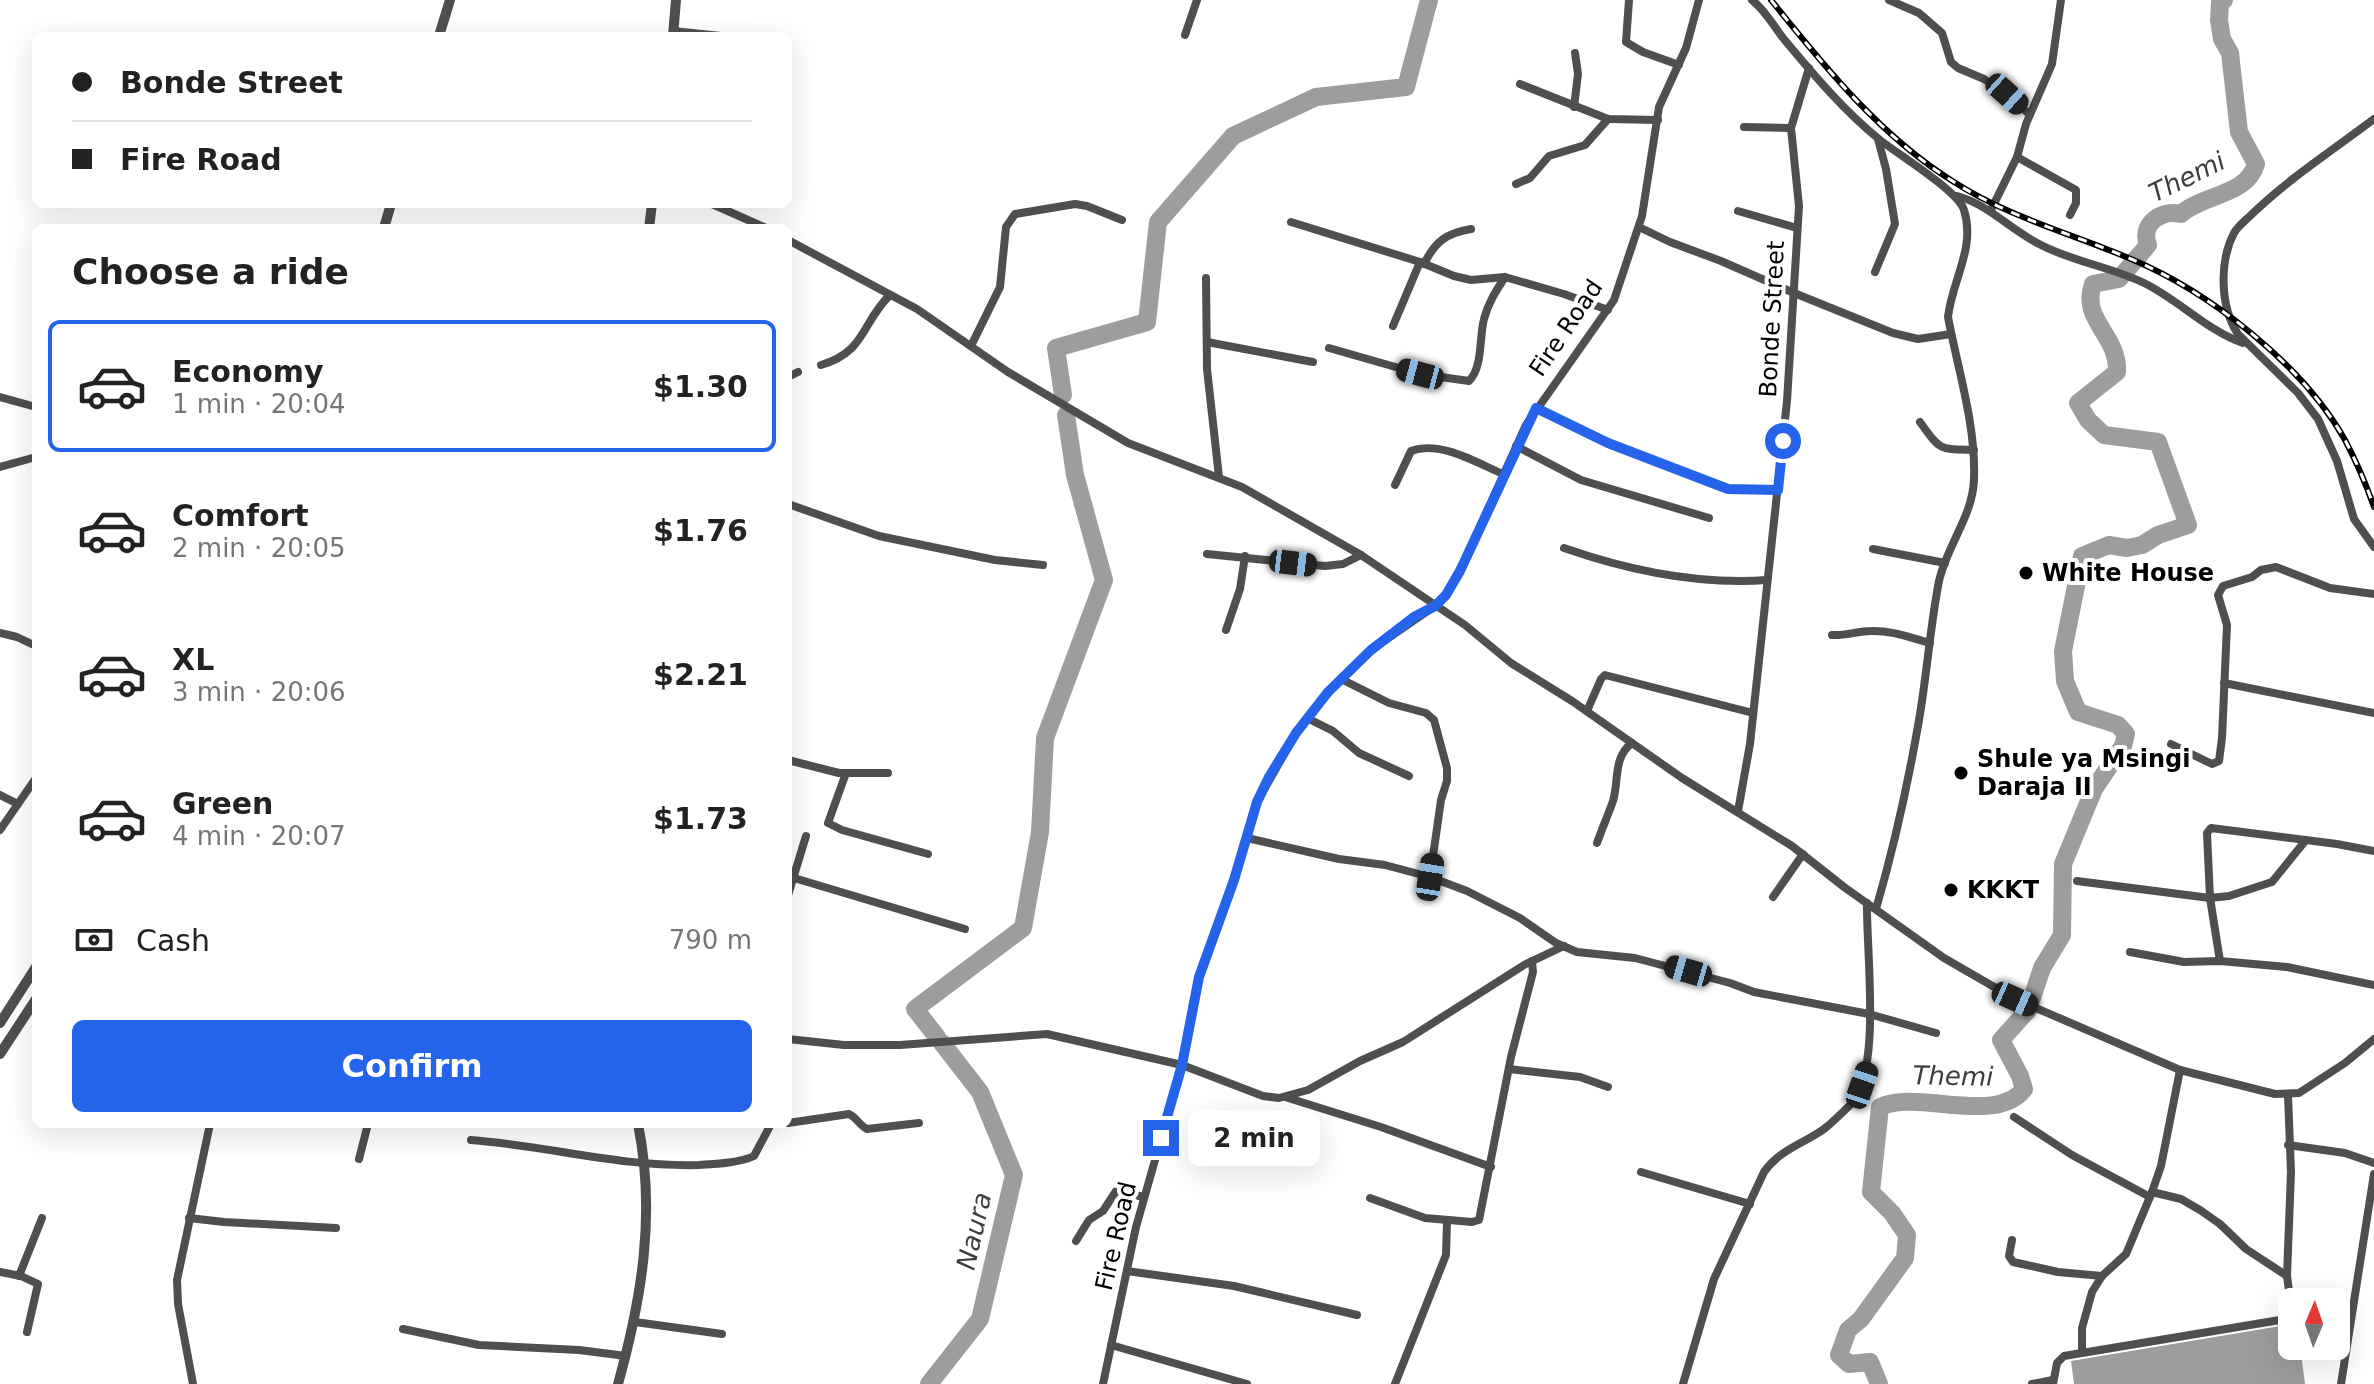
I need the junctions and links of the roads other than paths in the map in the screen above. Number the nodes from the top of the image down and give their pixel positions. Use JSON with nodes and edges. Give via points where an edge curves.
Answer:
{"nodes":[{"id":1,"x":450,"y":0,"type":"edge"},
{"id":2,"x":676,"y":0,"type":"edge"},
{"id":3,"x":1197,"y":0,"type":"edge"},
{"id":4,"x":1629,"y":0,"type":"edge"},
{"id":5,"x":1699,"y":0,"type":"edge"},
{"id":6,"x":1752,"y":0,"type":"edge"},
{"id":7,"x":1889,"y":0,"type":"edge"},
{"id":8,"x":2061,"y":0,"type":"edge"},
{"id":9,"x":440,"y":32,"type":"edge"},
{"id":10,"x":673,"y":32,"type":"edge"},
{"id":11,"x":1185,"y":35,"type":"dead end"},
{"id":12,"x":1575,"y":53,"type":"dead end"},
{"id":13,"x":1679,"y":65,"type":"junction"},
{"id":14,"x":1809,"y":68,"type":"junction"},
{"id":15,"x":1520,"y":84,"type":"dead end"},
{"id":16,"x":1574,"y":107,"type":"junction"},
{"id":17,"x":2029,"y":114,"type":"junction"},
{"id":18,"x":1608,"y":119,"type":"junction"},
{"id":19,"x":2374,"y":119,"type":"edge"},
{"id":20,"x":1658,"y":120,"type":"junction"},
{"id":21,"x":1744,"y":127,"type":"dead end"},
{"id":22,"x":1791,"y":128,"type":"junction"},
{"id":23,"x":1877,"y":138,"type":"junction"},
{"id":24,"x":2017,"y":157,"type":"junction"},
{"id":25,"x":1516,"y":184,"type":"dead end"},
{"id":26,"x":1957,"y":196,"type":"junction"},
{"id":27,"x":721,"y":208,"type":"edge"},
{"id":28,"x":1991,"y":210,"type":"junction"},
{"id":29,"x":1738,"y":211,"type":"dead end"},
{"id":30,"x":2070,"y":215,"type":"dead end"},
{"id":31,"x":1122,"y":220,"type":"dead end"},
{"id":32,"x":1291,"y":222,"type":"dead end"},
{"id":33,"x":757,"y":224,"type":"edge"},
{"id":34,"x":1639,"y":227,"type":"junction"},
{"id":35,"x":1797,"y":228,"type":"junction"},
{"id":36,"x":1471,"y":229,"type":"dead end"},
{"id":37,"x":792,"y":242,"type":"edge"},
{"id":38,"x":1422,"y":263,"type":"junction"},
{"id":39,"x":1875,"y":272,"type":"dead end"},
{"id":40,"x":1505,"y":277,"type":"junction"},
{"id":41,"x":1206,"y":278,"type":"dead end"},
{"id":42,"x":1794,"y":293,"type":"junction"},
{"id":43,"x":890,"y":295,"type":"junction"},
{"id":44,"x":1608,"y":310,"type":"junction"},
{"id":45,"x":1393,"y":326,"type":"dead end"},
{"id":46,"x":1951,"y":334,"type":"junction"},
{"id":47,"x":1207,"y":342,"type":"junction"},
{"id":48,"x":2248,"y":344,"type":"junction"},
{"id":49,"x":971,"y":346,"type":"junction"},
{"id":50,"x":1329,"y":348,"type":"dead end"},
{"id":51,"x":1313,"y":362,"type":"dead end"},
{"id":52,"x":821,"y":365,"type":"dead end"},
{"id":53,"x":798,"y":372,"type":"dead end"},
{"id":54,"x":792,"y":375,"type":"edge"},
{"id":55,"x":0,"y":397,"type":"edge"},
{"id":56,"x":32,"y":406,"type":"edge"},
{"id":57,"x":1536,"y":408,"type":"junction"},
{"id":58,"x":1920,"y":422,"type":"dead end"},
{"id":59,"x":1516,"y":446,"type":"junction"},
{"id":60,"x":1974,"y":450,"type":"junction"},
{"id":61,"x":32,"y":458,"type":"edge"},
{"id":62,"x":0,"y":467,"type":"edge"},
{"id":63,"x":1503,"y":474,"type":"junction"},
{"id":64,"x":1219,"y":477,"type":"junction"},
{"id":65,"x":1395,"y":485,"type":"dead end"},
{"id":66,"x":1778,"y":490,"type":"junction"},
{"id":67,"x":792,"y":505,"type":"edge"},
{"id":68,"x":1709,"y":518,"type":"dead end"},
{"id":69,"x":2374,"y":547,"type":"edge"},
{"id":70,"x":1564,"y":548,"type":"dead end"},
{"id":71,"x":1873,"y":549,"type":"dead end"},
{"id":72,"x":1207,"y":554,"type":"dead end"},
{"id":73,"x":1361,"y":555,"type":"junction"},
{"id":74,"x":1245,"y":556,"type":"junction"},
{"id":75,"x":1945,"y":563,"type":"junction"},
{"id":76,"x":1043,"y":565,"type":"dead end"},
{"id":77,"x":1767,"y":580,"type":"junction"},
{"id":78,"x":2374,"y":594,"type":"edge"},
{"id":79,"x":1435,"y":606,"type":"junction"},
{"id":80,"x":1226,"y":630,"type":"dead end"},
{"id":81,"x":0,"y":633,"type":"edge"},
{"id":82,"x":1832,"y":635,"type":"dead end"},
{"id":83,"x":1930,"y":643,"type":"junction"},
{"id":84,"x":32,"y":644,"type":"edge"},
{"id":85,"x":1341,"y":679,"type":"junction"},
{"id":86,"x":2224,"y":683,"type":"junction"},
{"id":87,"x":1587,"y":711,"type":"junction"},
{"id":88,"x":1753,"y":713,"type":"junction"},
{"id":89,"x":2374,"y":713,"type":"edge"},
{"id":90,"x":1307,"y":718,"type":"junction"},
{"id":91,"x":1632,"y":743,"type":"junction"},
{"id":92,"x":2171,"y":744,"type":"dead end"},
{"id":93,"x":792,"y":761,"type":"edge"},
{"id":94,"x":846,"y":773,"type":"junction"},
{"id":95,"x":888,"y":773,"type":"dead end"},
{"id":96,"x":1409,"y":776,"type":"dead end"},
{"id":97,"x":32,"y":784,"type":"edge"},
{"id":98,"x":0,"y":795,"type":"edge"},
{"id":99,"x":18,"y":804,"type":"junction"},
{"id":100,"x":1738,"y":811,"type":"junction"},
{"id":101,"x":0,"y":830,"type":"edge"},
{"id":102,"x":806,"y":836,"type":"dead end"},
{"id":103,"x":1247,"y":838,"type":"junction"},
{"id":104,"x":2306,"y":840,"type":"junction"},
{"id":105,"x":1597,"y":843,"type":"dead end"},
{"id":106,"x":2374,"y":851,"type":"edge"},
{"id":107,"x":928,"y":854,"type":"dead end"},
{"id":108,"x":1803,"y":854,"type":"junction"},
{"id":109,"x":1430,"y":877,"type":"junction"},
{"id":110,"x":794,"y":878,"type":"junction"},
{"id":111,"x":2077,"y":881,"type":"dead end"},
{"id":112,"x":792,"y":884,"type":"edge"},
{"id":113,"x":1773,"y":897,"type":"dead end"},
{"id":114,"x":2210,"y":898,"type":"junction"},
{"id":115,"x":1867,"y":903,"type":"junction"},
{"id":116,"x":1876,"y":909,"type":"junction"},
{"id":117,"x":965,"y":929,"type":"dead end"},
{"id":118,"x":1564,"y":946,"type":"junction"},
{"id":119,"x":2130,"y":952,"type":"dead end"},
{"id":120,"x":1532,"y":961,"type":"junction"},
{"id":121,"x":2220,"y":961,"type":"junction"},
{"id":122,"x":32,"y":973,"type":"edge"},
{"id":123,"x":2374,"y":985,"type":"edge"},
{"id":124,"x":32,"y":1005,"type":"edge"},
{"id":125,"x":1869,"y":1014,"type":"junction"},
{"id":126,"x":0,"y":1023,"type":"edge"},
{"id":127,"x":1936,"y":1033,"type":"dead end"},
{"id":128,"x":792,"y":1039,"type":"edge"},
{"id":129,"x":2374,"y":1039,"type":"edge"},
{"id":130,"x":0,"y":1054,"type":"edge"},
{"id":131,"x":1182,"y":1065,"type":"junction"},
{"id":132,"x":1509,"y":1069,"type":"junction"},
{"id":133,"x":2180,"y":1070,"type":"junction"},
{"id":134,"x":1608,"y":1087,"type":"dead end"},
{"id":135,"x":2288,"y":1095,"type":"junction"},
{"id":136,"x":1285,"y":1097,"type":"junction"},
{"id":137,"x":2014,"y":1117,"type":"dead end"},
{"id":138,"x":792,"y":1122,"type":"edge"},
{"id":139,"x":919,"y":1123,"type":"dead end"},
{"id":140,"x":209,"y":1128,"type":"edge"},
{"id":141,"x":367,"y":1128,"type":"edge"},
{"id":142,"x":639,"y":1128,"type":"edge"},
{"id":143,"x":769,"y":1128,"type":"edge"},
{"id":144,"x":471,"y":1140,"type":"dead end"},
{"id":145,"x":2288,"y":1145,"type":"junction"},
{"id":146,"x":359,"y":1159,"type":"dead end"},
{"id":147,"x":2374,"y":1163,"type":"edge"},
{"id":148,"x":646,"y":1165,"type":"junction"},
{"id":149,"x":1491,"y":1167,"type":"junction"},
{"id":150,"x":1641,"y":1172,"type":"dead end"},
{"id":151,"x":2374,"y":1174,"type":"edge"},
{"id":152,"x":2151,"y":1195,"type":"junction"},
{"id":153,"x":1144,"y":1197,"type":"junction"},
{"id":154,"x":1370,"y":1198,"type":"dead end"},
{"id":155,"x":1750,"y":1204,"type":"junction"},
{"id":156,"x":42,"y":1218,"type":"dead end"},
{"id":157,"x":189,"y":1218,"type":"junction"},
{"id":158,"x":1447,"y":1221,"type":"junction"},
{"id":159,"x":336,"y":1228,"type":"dead end"},
{"id":160,"x":2012,"y":1240,"type":"dead end"},
{"id":161,"x":1076,"y":1241,"type":"dead end"},
{"id":162,"x":1127,"y":1271,"type":"junction"},
{"id":163,"x":0,"y":1272,"type":"edge"},
{"id":164,"x":19,"y":1276,"type":"junction"},
{"id":165,"x":2102,"y":1276,"type":"junction"},
{"id":166,"x":2287,"y":1276,"type":"junction"},
{"id":167,"x":2289,"y":1288,"type":"edge"},
{"id":168,"x":2351,"y":1310,"type":"joint"},
{"id":169,"x":1357,"y":1315,"type":"dead end"},
{"id":170,"x":2278,"y":1317,"type":"edge"},
{"id":171,"x":635,"y":1322,"type":"junction"},
{"id":172,"x":403,"y":1329,"type":"dead end"},
{"id":173,"x":27,"y":1332,"type":"dead end"},
{"id":174,"x":722,"y":1334,"type":"dead end"},
{"id":175,"x":1111,"y":1345,"type":"junction"},
{"id":176,"x":2082,"y":1352,"type":"junction"},
{"id":177,"x":626,"y":1356,"type":"junction"},
{"id":178,"x":2053,"y":1382,"type":"edge"},
{"id":179,"x":193,"y":1384,"type":"edge"},
{"id":180,"x":618,"y":1384,"type":"edge"},
{"id":181,"x":1103,"y":1384,"type":"edge"},
{"id":182,"x":1247,"y":1384,"type":"edge"},
{"id":183,"x":1395,"y":1384,"type":"edge"},
{"id":184,"x":1683,"y":1384,"type":"edge"},
{"id":185,"x":2032,"y":1384,"type":"edge"},
{"id":186,"x":2341,"y":1384,"type":"edge"}],
"edges":[{"from":1,"to":9,"type":"street"},
{"from":2,"to":10,"type":"street"},
{"from":3,"to":11,"type":"street"},
{"from":4,"to":13,"type":"street","via":[[1626,42]]},
{"from":5,"to":13,"type":"street","name":"Fire Road"},
{"from":6,"to":14,"type":"street"},
{"from":7,"to":17,"type":"street","via":[[1919,13],[1942,33],[1958,68],[1984,79]]},
{"from":8,"to":17,"type":"street","via":[[2052,64]]},
{"from":12,"to":16,"type":"street"},
{"from":13,"to":20,"type":"street","name":"Fire Road","via":[[1662,97]]},
{"from":14,"to":22,"type":"street","name":"Bonde Street"},
{"from":14,"to":23,"type":"street"},
{"from":15,"to":16,"type":"street"},
{"from":16,"to":18,"type":"street"},
{"from":17,"to":24,"type":"street"},
{"from":18,"to":20,"type":"street"},
{"from":18,"to":25,"type":"street","via":[[1585,145],[1549,156],[1530,178]]},
{"from":19,"to":48,"type":"street","via":[[2235,230],[2227,254],[2226,314]]},
{"from":20,"to":34,"type":"street","name":"Fire Road"},
{"from":21,"to":22,"type":"street"},
{"from":22,"to":35,"type":"street","name":"Bonde Street"},
{"from":23,"to":26,"type":"street"},
{"from":23,"to":39,"type":"street","via":[[1895,224]]},
{"from":24,"to":28,"type":"street"},
{"from":24,"to":30,"type":"street","via":[[2076,190]]},
{"from":26,"to":28,"type":"street"},
{"from":26,"to":46,"type":"street","via":[[1966,217],[1967,241],[1949,307]]},
{"from":27,"to":33,"type":"street"},
{"from":28,"to":48,"type":"street","via":[[2039,244],[2145,284],[2222,336]]},
{"from":29,"to":35,"type":"street"},
{"from":31,"to":49,"type":"street","via":[[1075,204],[1015,214],[1006,227],[1000,287]]},
{"from":32,"to":38,"type":"street"},
{"from":34,"to":42,"type":"street"},
{"from":34,"to":44,"type":"street","name":"Fire Road"},
{"from":35,"to":42,"type":"street","name":"Bonde Street"},
{"from":36,"to":38,"type":"street","via":[[1442,238]]},
{"from":37,"to":43,"type":"street"},
{"from":38,"to":40,"type":"street","via":[[1471,280]]},
{"from":38,"to":45,"type":"street"},
{"from":40,"to":44,"type":"street"},
{"from":40,"to":50,"type":"street","via":[[1490,300],[1477,368],[1469,381],[1420,374]]},
{"from":41,"to":47,"type":"street"},
{"from":42,"to":46,"type":"street","via":[[1908,337]]},
{"from":42,"to":66,"type":"street","name":"Bonde Street"},
{"from":43,"to":49,"type":"street"},
{"from":43,"to":52,"type":"street","via":[[850,352]]},
{"from":44,"to":57,"type":"street","name":"Fire Road"},
{"from":46,"to":60,"type":"street"},
{"from":47,"to":51,"type":"street"},
{"from":47,"to":64,"type":"street"},
{"from":48,"to":69,"type":"street","via":[[2318,419],[2354,519]]},
{"from":49,"to":64,"type":"street","via":[[1128,443]]},
{"from":53,"to":54,"type":"street"},
{"from":55,"to":56,"type":"street"},
{"from":57,"to":59,"type":"street","name":"Fire Road"},
{"from":57,"to":66,"type":"street","via":[[1608,443],[1728,489]]},
{"from":58,"to":60,"type":"street","via":[[1943,449]]},
{"from":59,"to":63,"type":"street","name":"Fire Road"},
{"from":59,"to":68,"type":"street","via":[[1581,480]]},
{"from":60,"to":75,"type":"street","via":[[1972,501]]},
{"from":61,"to":62,"type":"street"},
{"from":63,"to":65,"type":"street","via":[[1422,447],[1411,451]]},
{"from":63,"to":79,"type":"street","name":"Fire Road","via":[[1460,571]]},
{"from":64,"to":73,"type":"street"},
{"from":66,"to":77,"type":"street","name":"Bonde Street"},
{"from":67,"to":76,"type":"street","via":[[888,538]]},
{"from":70,"to":77,"type":"street","via":[[1684,579]]},
{"from":71,"to":75,"type":"street"},
{"from":72,"to":74,"type":"street"},
{"from":73,"to":74,"type":"street","via":[[1325,566]]},
{"from":73,"to":79,"type":"street"},
{"from":74,"to":80,"type":"street"},
{"from":75,"to":83,"type":"street"},
{"from":77,"to":88,"type":"street","name":"Bonde Street"},
{"from":78,"to":86,"type":"street","via":[[2330,588],[2276,567],[2223,586],[2218,595],[2227,625]]},
{"from":79,"to":85,"type":"street","name":"Fire Road","via":[[1387,637]]},
{"from":79,"to":87,"type":"street"},
{"from":81,"to":84,"type":"street"},
{"from":82,"to":83,"type":"street","via":[[1885,631]]},
{"from":83,"to":116,"type":"street","via":[[1900,821]]},
{"from":85,"to":90,"type":"street","name":"Fire Road"},
{"from":85,"to":109,"type":"street","via":[[1434,720],[1447,781]]},
{"from":86,"to":89,"type":"street"},
{"from":86,"to":92,"type":"street","via":[[2219,761],[2212,764]]},
{"from":87,"to":88,"type":"street","via":[[1605,675]]},
{"from":87,"to":91,"type":"street"},
{"from":88,"to":100,"type":"street","name":"Bonde Street"},
{"from":90,"to":96,"type":"street","via":[[1359,753]]},
{"from":90,"to":103,"type":"street","name":"Fire Road","via":[[1263,788]]},
{"from":91,"to":100,"type":"street"},
{"from":91,"to":105,"type":"street","via":[[1620,756],[1614,797]]},
{"from":93,"to":94,"type":"street"},
{"from":94,"to":95,"type":"street"},
{"from":94,"to":107,"type":"street","via":[[828,823]]},
{"from":97,"to":99,"type":"street"},
{"from":98,"to":99,"type":"street"},
{"from":99,"to":101,"type":"street"},
{"from":100,"to":108,"type":"street"},
{"from":102,"to":110,"type":"street"},
{"from":103,"to":109,"type":"street"},
{"from":103,"to":131,"type":"street","name":"Fire Road","via":[[1199,977]]},
{"from":104,"to":106,"type":"street"},
{"from":104,"to":114,"type":"street","via":[[2272,882]]},
{"from":104,"to":114,"type":"street","via":[[2211,828]]},
{"from":108,"to":113,"type":"street"},
{"from":108,"to":115,"type":"street"},
{"from":109,"to":118,"type":"street","via":[[1520,918]]},
{"from":110,"to":112,"type":"street"},
{"from":110,"to":117,"type":"street"},
{"from":111,"to":114,"type":"street"},
{"from":114,"to":121,"type":"street"},
{"from":115,"to":116,"type":"street"},
{"from":115,"to":125,"type":"street"},
{"from":116,"to":133,"type":"street","via":[[1944,958],[2015,999]]},
{"from":118,"to":120,"type":"street"},
{"from":118,"to":125,"type":"street"},
{"from":119,"to":121,"type":"street","via":[[2172,961]]},
{"from":120,"to":132,"type":"street"},
{"from":120,"to":136,"type":"street","via":[[1403,1042]]},
{"from":121,"to":123,"type":"street","via":[[2287,967]]},
{"from":122,"to":126,"type":"street"},
{"from":124,"to":130,"type":"street"},
{"from":125,"to":127,"type":"street"},
{"from":125,"to":155,"type":"street","via":[[1869,1063],[1854,1102],[1773,1160]]},
{"from":128,"to":131,"type":"street","via":[[900,1045],[1047,1034]]},
{"from":129,"to":135,"type":"street","via":[[2313,1085]]},
{"from":131,"to":136,"type":"street","via":[[1263,1096]]},
{"from":131,"to":153,"type":"street","name":"Fire Road"},
{"from":132,"to":134,"type":"street","via":[[1580,1077]]},
{"from":132,"to":149,"type":"street"},
{"from":133,"to":135,"type":"street"},
{"from":133,"to":152,"type":"street"},
{"from":135,"to":145,"type":"street"},
{"from":136,"to":149,"type":"street"},
{"from":137,"to":152,"type":"street","via":[[2072,1155]]},
{"from":138,"to":139,"type":"street","via":[[849,1114],[867,1129]]},
{"from":140,"to":157,"type":"street"},
{"from":141,"to":146,"type":"street"},
{"from":142,"to":148,"type":"street"},
{"from":143,"to":148,"type":"street","via":[[750,1158]]},
{"from":144,"to":148,"type":"street"},
{"from":145,"to":147,"type":"street"},
{"from":145,"to":166,"type":"street"},
{"from":148,"to":171,"type":"street","via":[[646,1241]]},
{"from":149,"to":158,"type":"street","via":[[1479,1220]]},
{"from":150,"to":155,"type":"street"},
{"from":151,"to":168,"type":"street"},
{"from":152,"to":165,"type":"street","via":[[2126,1254]]},
{"from":152,"to":166,"type":"street","via":[[2181,1199],[2200,1210]]},
{"from":153,"to":161,"type":"street","via":[[1116,1191]]},
{"from":153,"to":162,"type":"street","name":"Fire Road"},
{"from":154,"to":158,"type":"street"},
{"from":155,"to":184,"type":"street","via":[[1714,1279]]},
{"from":156,"to":164,"type":"street"},
{"from":157,"to":159,"type":"street"},
{"from":157,"to":179,"type":"street","via":[[177,1292]]},
{"from":158,"to":183,"type":"street","via":[[1446,1255]]},
{"from":160,"to":165,"type":"street","via":[[2013,1262]]},
{"from":162,"to":169,"type":"street","via":[[1234,1286]]},
{"from":162,"to":175,"type":"street","name":"Fire Road"},
{"from":163,"to":164,"type":"street"},
{"from":164,"to":173,"type":"street","via":[[38,1284]]},
{"from":165,"to":176,"type":"street","via":[[2086,1311]]},
{"from":166,"to":167,"type":"street"},
{"from":168,"to":186,"type":"street"},
{"from":170,"to":176,"type":"street"},
{"from":171,"to":174,"type":"street"},
{"from":171,"to":177,"type":"street"},
{"from":172,"to":177,"type":"street","via":[[479,1345]]},
{"from":175,"to":181,"type":"street","name":"Fire Road"},
{"from":175,"to":182,"type":"street"},
{"from":176,"to":178,"type":"street","via":[[2060,1359]]},
{"from":177,"to":180,"type":"street"},
{"from":178,"to":185,"type":"street"}]}
